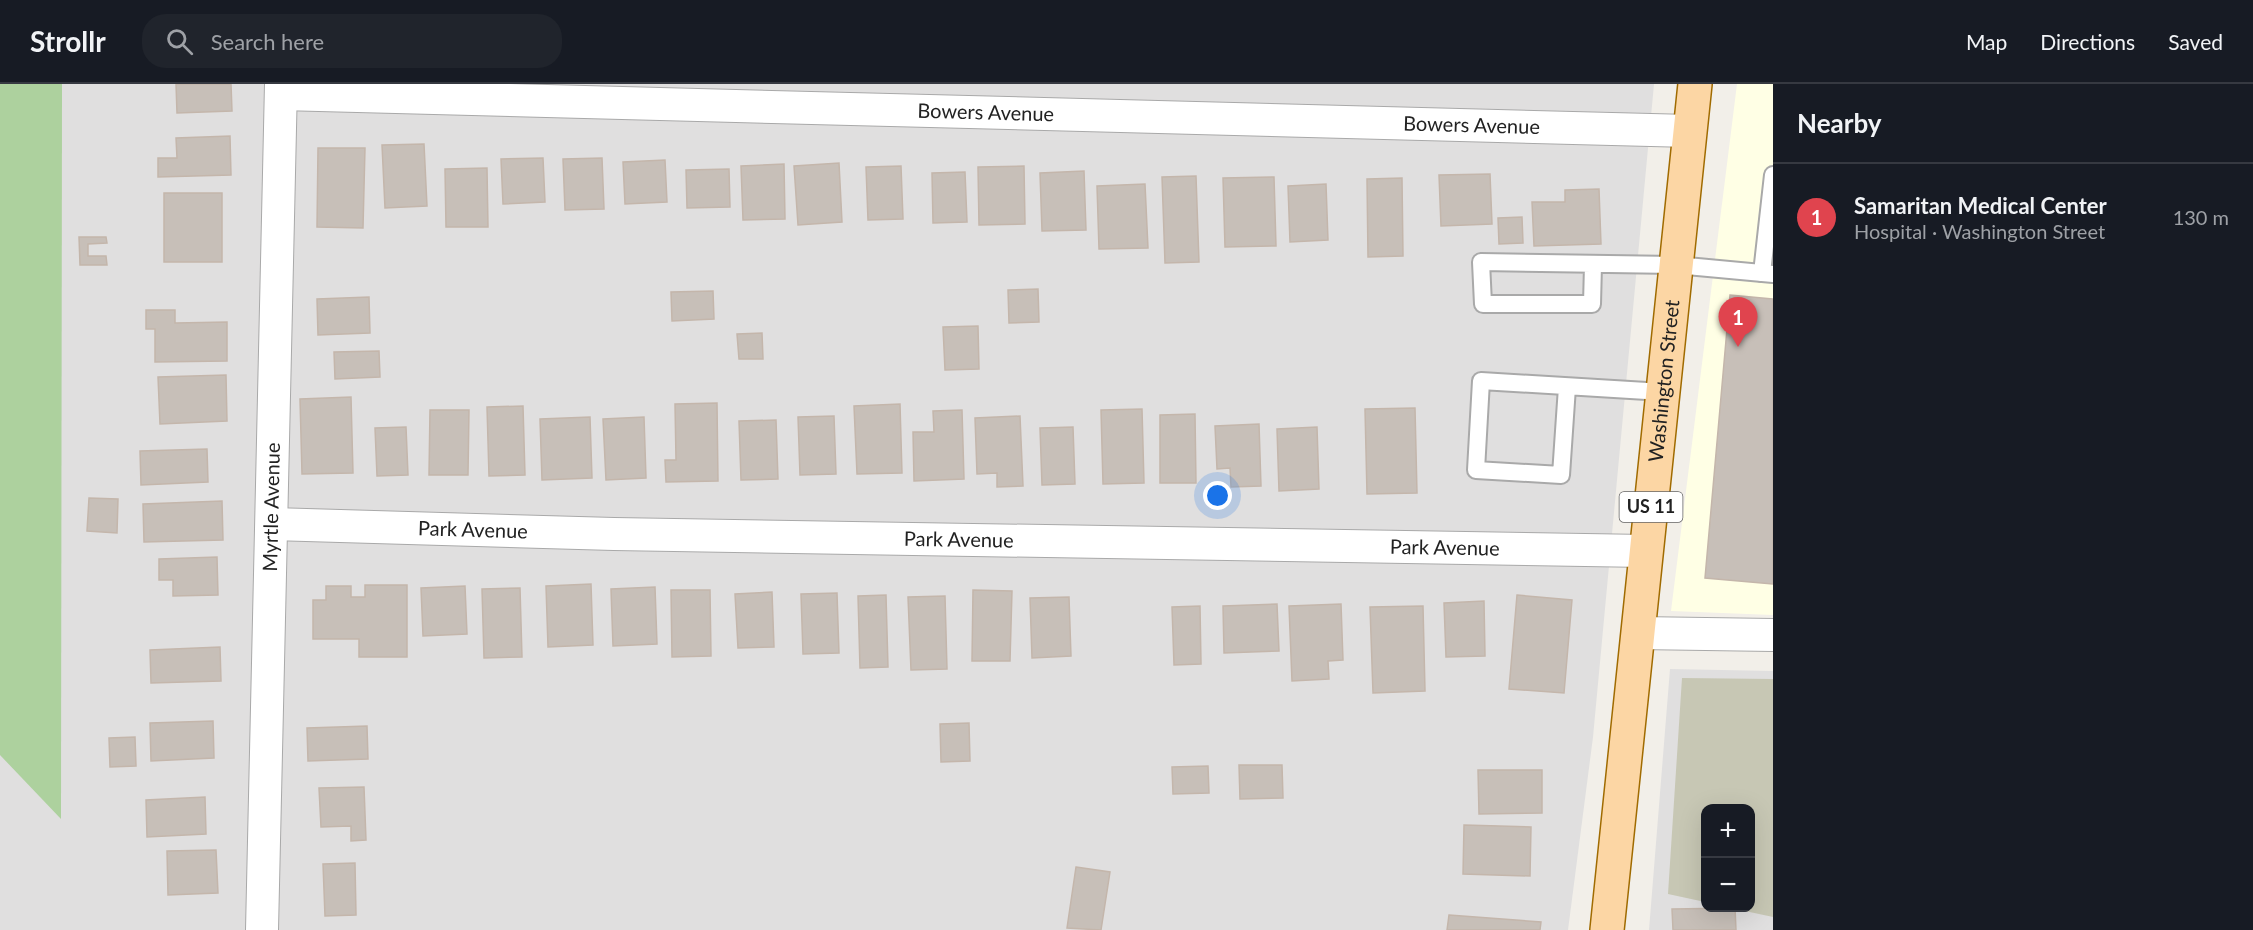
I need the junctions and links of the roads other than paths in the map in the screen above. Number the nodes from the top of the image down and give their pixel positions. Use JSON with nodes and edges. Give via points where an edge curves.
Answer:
{"nodes":[{"id":1,"x":1695,"y":84,"type":"edge"},
{"id":2,"x":281,"y":89,"type":"edge"},
{"id":3,"x":1690,"y":131,"type":"junction"},
{"id":4,"x":1773,"y":175,"type":"edge"},
{"id":5,"x":1593,"y":264,"type":"junction"},
{"id":6,"x":1676,"y":265,"type":"junction"},
{"id":7,"x":1768,"y":274,"type":"edge"},
{"id":8,"x":1567,"y":387,"type":"junction"},
{"id":9,"x":1663,"y":392,"type":"junction"},
{"id":10,"x":272,"y":524,"type":"junction"},
{"id":11,"x":1646,"y":551,"type":"junction"},
{"id":12,"x":1638,"y":633,"type":"junction"},
{"id":13,"x":1773,"y":636,"type":"edge"},
{"id":14,"x":262,"y":930,"type":"edge"},
{"id":15,"x":1607,"y":930,"type":"edge"}],
"edges":[{"from":1,"to":3,"type":"main road","name":"Washington Street","number":"US 11"},
{"from":2,"to":3,"type":"street","name":"Bowers Avenue"},
{"from":2,"to":10,"type":"street","name":"Myrtle Avenue"},
{"from":3,"to":6,"type":"main road","name":"Washington Street","number":"US 11"},
{"from":4,"to":7,"type":"lane"},
{"from":5,"to":5,"type":"lane","via":[[1481,262],[1483,304],[1592,304]]},
{"from":5,"to":6,"type":"lane"},
{"from":6,"to":7,"type":"lane"},
{"from":6,"to":9,"type":"main road","name":"Washington Street","number":"US 11"},
{"from":8,"to":8,"type":"lane","via":[[1481,381],[1476,470],[1561,475]]},
{"from":8,"to":9,"type":"lane"},
{"from":9,"to":11,"type":"main road","name":"Washington Street","number":"US 11"},
{"from":10,"to":11,"type":"street","name":"Park Avenue","via":[[626,534]]},
{"from":10,"to":14,"type":"street","name":"Myrtle Avenue"},
{"from":11,"to":12,"type":"main road","name":"Washington Street","number":"US 11"},
{"from":12,"to":13,"type":"street"},
{"from":12,"to":15,"type":"main road","name":"Washington Street","number":"US 11"}]}
